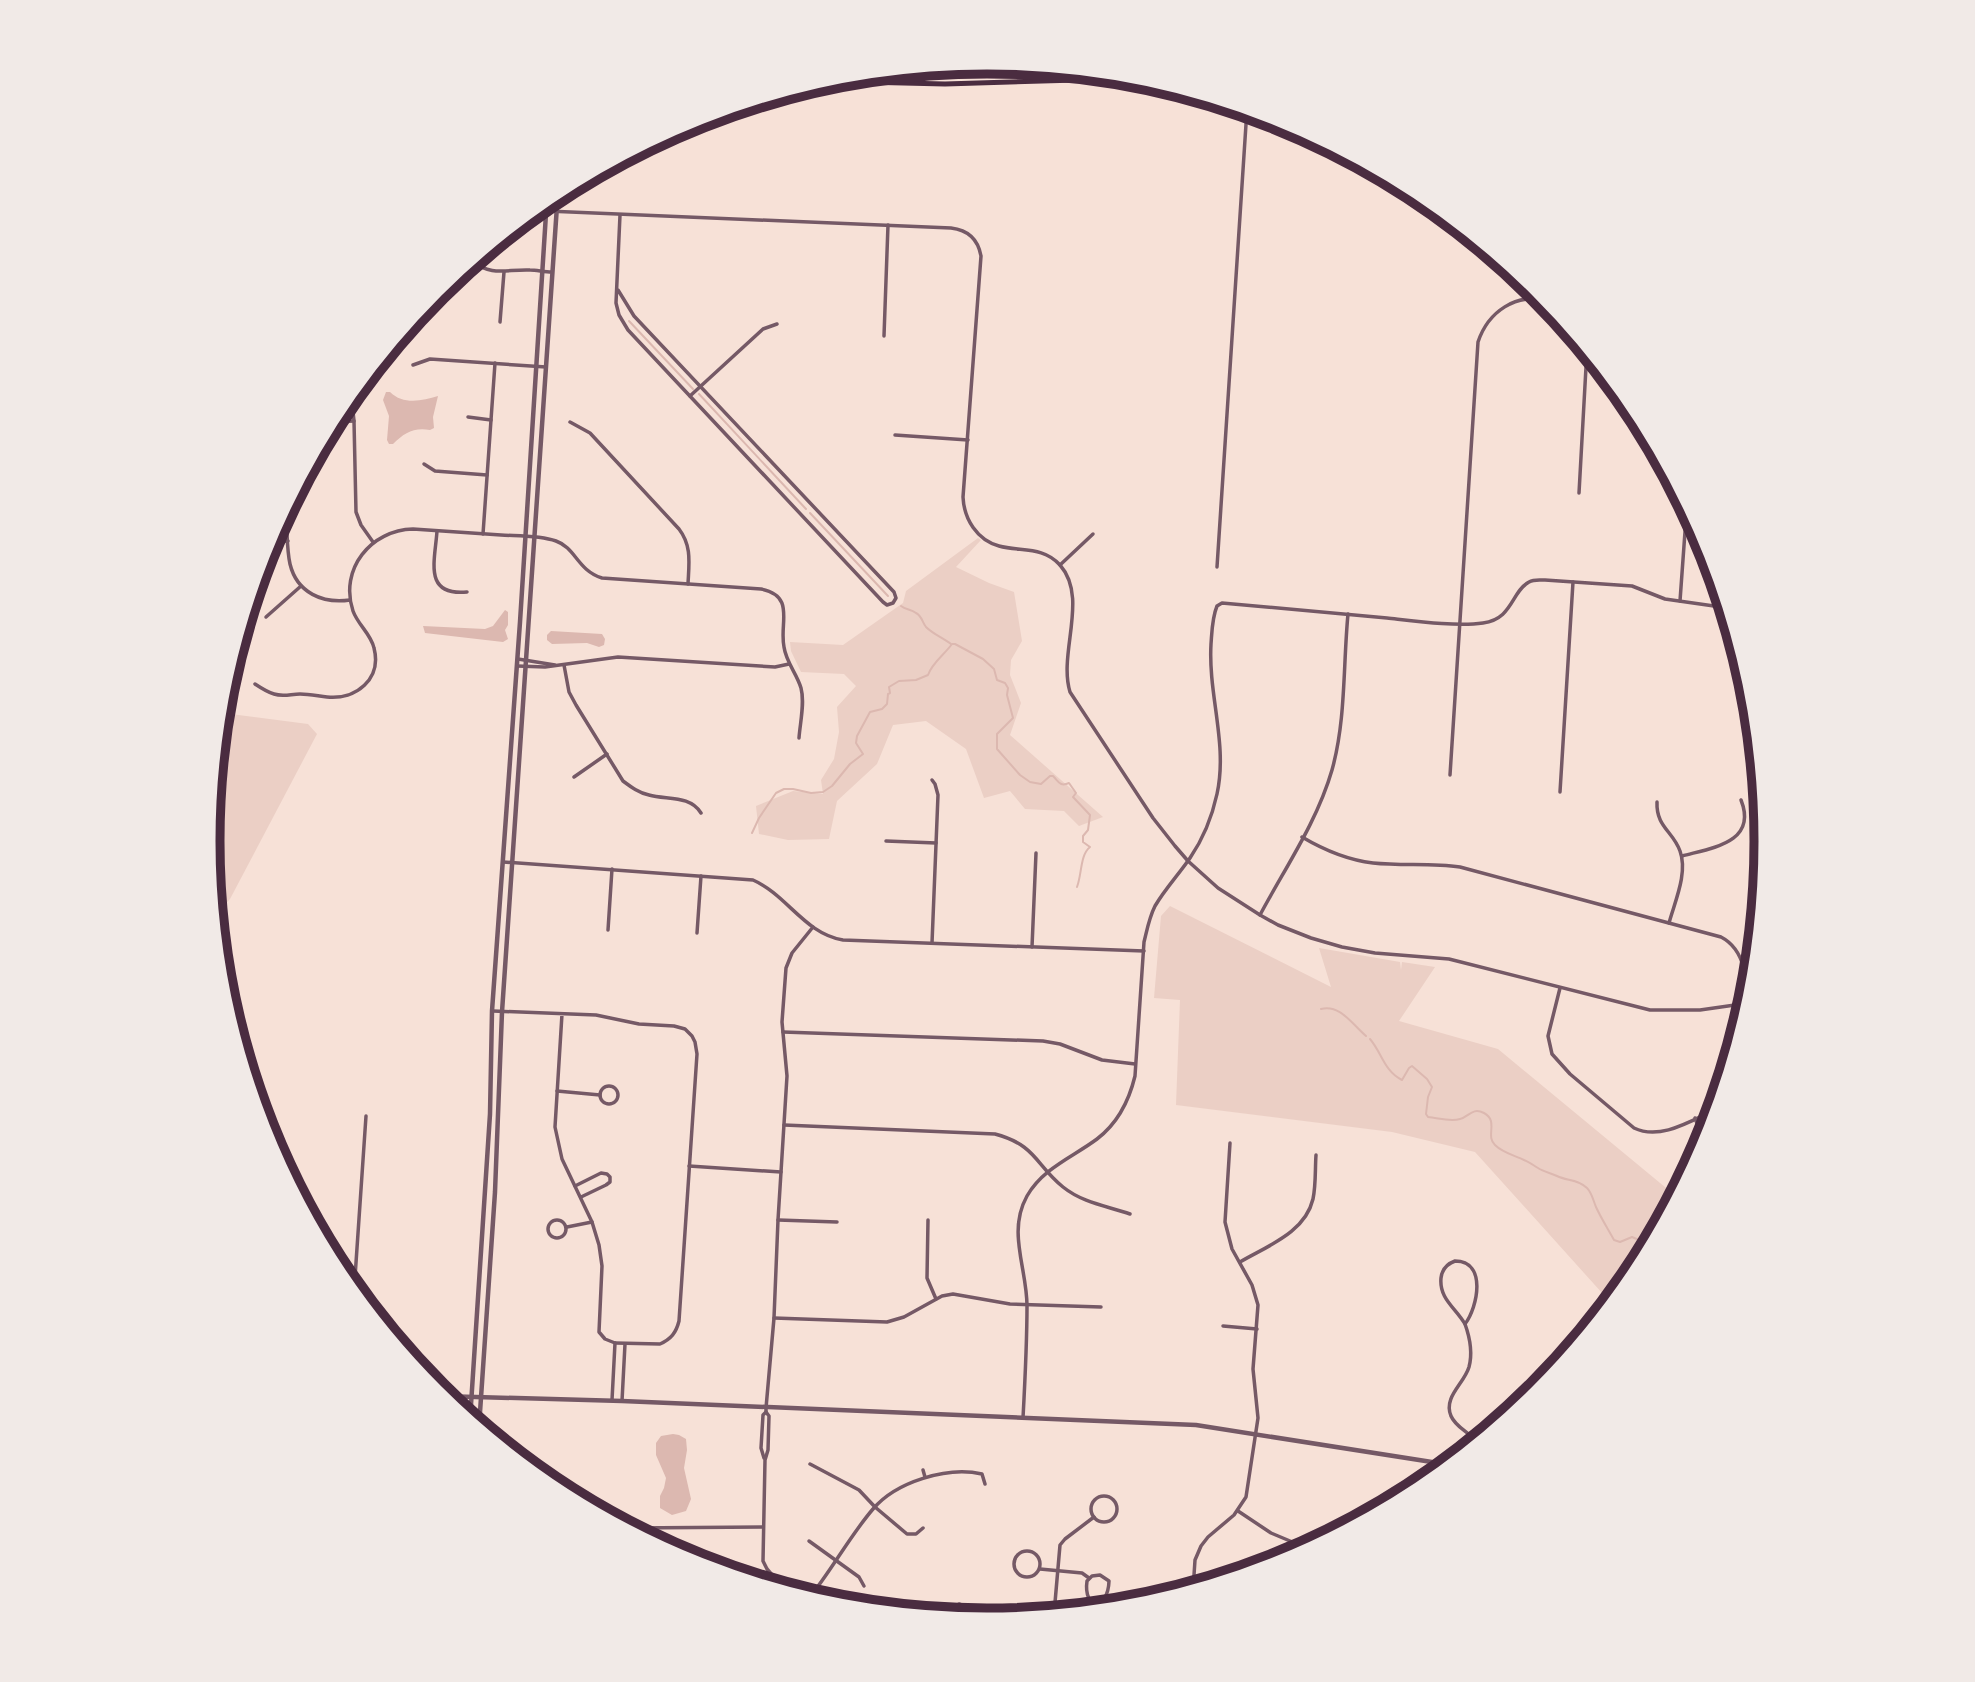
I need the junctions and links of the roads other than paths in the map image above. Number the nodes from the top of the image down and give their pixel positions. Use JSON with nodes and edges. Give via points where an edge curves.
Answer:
{"nodes":[{"id":1,"x":993,"y":74,"type":"edge"},
{"id":2,"x":932,"y":76,"type":"edge"},
{"id":3,"x":944,"y":76,"type":"junction"},
{"id":4,"x":1048,"y":76,"type":"edge"},
{"id":5,"x":1048,"y":81,"type":"junction"},
{"id":6,"x":1097,"y":81,"type":"edge"},
{"id":7,"x":873,"y":82,"type":"edge"},
{"id":8,"x":945,"y":84,"type":"junction"},
{"id":9,"x":1246,"y":119,"type":"edge"},
{"id":10,"x":556,"y":206,"type":"edge"},
{"id":11,"x":550,"y":211,"type":"edge"},
{"id":12,"x":556,"y":211,"type":"junction"},
{"id":13,"x":547,"y":213,"type":"edge"},
{"id":14,"x":620,"y":215,"type":"junction"},
{"id":15,"x":888,"y":225,"type":"junction"},
{"id":16,"x":479,"y":266,"type":"edge"},
{"id":17,"x":543,"y":271,"type":"junction"},
{"id":18,"x":504,"y":272,"type":"junction"},
{"id":19,"x":552,"y":272,"type":"junction"},
{"id":20,"x":618,"y":290,"type":"junction"},
{"id":21,"x":1531,"y":299,"type":"edge"},
{"id":22,"x":500,"y":322,"type":"dead end"},
{"id":23,"x":777,"y":324,"type":"dead end"},
{"id":24,"x":884,"y":336,"type":"dead end"},
{"id":25,"x":1586,"y":362,"type":"edge"},
{"id":26,"x":495,"y":363,"type":"junction"},
{"id":27,"x":413,"y":365,"type":"dead end"},
{"id":28,"x":536,"y":366,"type":"junction"},
{"id":29,"x":546,"y":367,"type":"junction"},
{"id":30,"x":701,"y":387,"type":"junction"},
{"id":31,"x":691,"y":396,"type":"junction"},
{"id":32,"x":353,"y":410,"type":"edge"},
{"id":33,"x":468,"y":417,"type":"dead end"},
{"id":34,"x":491,"y":420,"type":"junction"},
{"id":35,"x":345,"y":421,"type":"edge"},
{"id":36,"x":354,"y":421,"type":"junction"},
{"id":37,"x":570,"y":422,"type":"dead end"},
{"id":38,"x":895,"y":435,"type":"dead end"},
{"id":39,"x":968,"y":440,"type":"junction"},
{"id":40,"x":424,"y":464,"type":"dead end"},
{"id":41,"x":487,"y":475,"type":"junction"},
{"id":42,"x":1578,"y":493,"type":"dead end"},
{"id":43,"x":1686,"y":524,"type":"edge"},
{"id":44,"x":287,"y":528,"type":"edge"},
{"id":45,"x":438,"y":531,"type":"junction"},
{"id":46,"x":483,"y":534,"type":"junction"},
{"id":47,"x":1093,"y":534,"type":"dead end"},
{"id":48,"x":525,"y":536,"type":"junction"},
{"id":49,"x":535,"y":537,"type":"junction"},
{"id":50,"x":281,"y":541,"type":"edge"},
{"id":51,"x":288,"y":541,"type":"junction"},
{"id":52,"x":373,"y":542,"type":"junction"},
{"id":53,"x":1060,"y":565,"type":"junction"},
{"id":54,"x":1217,"y":567,"type":"dead end"},
{"id":55,"x":1573,"y":582,"type":"junction"},
{"id":56,"x":688,"y":584,"type":"junction"},
{"id":57,"x":301,"y":586,"type":"junction"},
{"id":58,"x":467,"y":592,"type":"dead end"},
{"id":59,"x":350,"y":600,"type":"junction"},
{"id":60,"x":1680,"y":601,"type":"junction"},
{"id":61,"x":1718,"y":607,"type":"edge"},
{"id":62,"x":1348,"y":614,"type":"junction"},
{"id":63,"x":266,"y":617,"type":"dead end"},
{"id":64,"x":1460,"y":623,"type":"junction"},
{"id":65,"x":517,"y":659,"type":"junction"},
{"id":66,"x":526,"y":660,"type":"junction"},
{"id":67,"x":789,"y":664,"type":"junction"},
{"id":68,"x":564,"y":665,"type":"junction"},
{"id":69,"x":517,"y":666,"type":"junction"},
{"id":70,"x":557,"y":666,"type":"junction"},
{"id":71,"x":525,"y":667,"type":"junction"},
{"id":72,"x":254,"y":684,"type":"dead end"},
{"id":73,"x":799,"y":738,"type":"dead end"},
{"id":74,"x":607,"y":754,"type":"junction"},
{"id":75,"x":1450,"y":775,"type":"dead end"},
{"id":76,"x":574,"y":777,"type":"dead end"},
{"id":77,"x":932,"y":780,"type":"dead end"},
{"id":78,"x":1560,"y":792,"type":"dead end"},
{"id":79,"x":1741,"y":800,"type":"dead end"},
{"id":80,"x":1657,"y":802,"type":"dead end"},
{"id":81,"x":701,"y":813,"type":"dead end"},
{"id":82,"x":1302,"y":837,"type":"junction"},
{"id":83,"x":886,"y":841,"type":"dead end"},
{"id":84,"x":936,"y":843,"type":"junction"},
{"id":85,"x":1036,"y":853,"type":"dead end"},
{"id":86,"x":1682,"y":856,"type":"junction"},
{"id":87,"x":1188,"y":861,"type":"junction"},
{"id":88,"x":503,"y":862,"type":"junction"},
{"id":89,"x":512,"y":862,"type":"junction"},
{"id":90,"x":612,"y":869,"type":"junction"},
{"id":91,"x":701,"y":876,"type":"junction"},
{"id":92,"x":1260,"y":915,"type":"junction"},
{"id":93,"x":1670,"y":923,"type":"junction"},
{"id":94,"x":813,"y":927,"type":"junction"},
{"id":95,"x":608,"y":930,"type":"dead end"},
{"id":96,"x":697,"y":933,"type":"dead end"},
{"id":97,"x":932,"y":943,"type":"junction"},
{"id":98,"x":1032,"y":947,"type":"junction"},
{"id":99,"x":1143,"y":951,"type":"junction"},
{"id":100,"x":1743,"y":969,"type":"edge"},
{"id":101,"x":1560,"y":988,"type":"junction"},
{"id":102,"x":1737,"y":1006,"type":"edge"},
{"id":103,"x":492,"y":1011,"type":"junction"},
{"id":104,"x":502,"y":1012,"type":"junction"},
{"id":105,"x":562,"y":1014,"type":"junction"},
{"id":106,"x":783,"y":1031,"type":"junction"},
{"id":107,"x":1135,"y":1065,"type":"junction"},
{"id":108,"x":557,"y":1091,"type":"junction"},
{"id":109,"x":600,"y":1095,"type":"junction"},
{"id":110,"x":1705,"y":1114,"type":"edge"},
{"id":111,"x":366,"y":1116,"type":"dead end"},
{"id":112,"x":1695,"y":1118,"type":"junction"},
{"id":113,"x":784,"y":1125,"type":"junction"},
{"id":114,"x":1699,"y":1129,"type":"edge"},
{"id":115,"x":1230,"y":1143,"type":"dead end"},
{"id":116,"x":1316,"y":1154,"type":"dead end"},
{"id":117,"x":689,"y":1166,"type":"junction"},
{"id":118,"x":1048,"y":1171,"type":"junction"},
{"id":119,"x":781,"y":1172,"type":"junction"},
{"id":120,"x":575,"y":1186,"type":"junction"},
{"id":121,"x":581,"y":1198,"type":"junction"},
{"id":122,"x":1130,"y":1214,"type":"dead end"},
{"id":123,"x":778,"y":1220,"type":"junction"},
{"id":124,"x":928,"y":1220,"type":"dead end"},
{"id":125,"x":592,"y":1222,"type":"junction"},
{"id":126,"x":837,"y":1222,"type":"dead end"},
{"id":127,"x":566,"y":1228,"type":"junction"},
{"id":128,"x":1240,"y":1262,"type":"junction"},
{"id":129,"x":355,"y":1275,"type":"edge"},
{"id":130,"x":936,"y":1298,"type":"junction"},
{"id":131,"x":1027,"y":1304,"type":"junction"},
{"id":132,"x":1101,"y":1307,"type":"dead end"},
{"id":133,"x":774,"y":1318,"type":"junction"},
{"id":134,"x":1465,"y":1324,"type":"junction"},
{"id":135,"x":1223,"y":1326,"type":"dead end"},
{"id":136,"x":1257,"y":1329,"type":"junction"},
{"id":137,"x":615,"y":1343,"type":"junction"},
{"id":138,"x":625,"y":1343,"type":"junction"},
{"id":139,"x":459,"y":1397,"type":"edge"},
{"id":140,"x":472,"y":1398,"type":"junction"},
{"id":141,"x":481,"y":1398,"type":"junction"},
{"id":142,"x":612,"y":1401,"type":"junction"},
{"id":143,"x":622,"y":1401,"type":"junction"},
{"id":144,"x":471,"y":1408,"type":"edge"},
{"id":145,"x":766,"y":1410,"type":"junction"},
{"id":146,"x":479,"y":1416,"type":"edge"},
{"id":147,"x":1023,"y":1418,"type":"junction"},
{"id":148,"x":1256,"y":1435,"type":"junction"},
{"id":149,"x":1472,"y":1436,"type":"edge"},
{"id":150,"x":1437,"y":1463,"type":"edge"},
{"id":151,"x":810,"y":1464,"type":"dead end"},
{"id":152,"x":923,"y":1470,"type":"dead end"},
{"id":153,"x":925,"y":1477,"type":"junction"},
{"id":154,"x":985,"y":1484,"type":"dead end"},
{"id":155,"x":875,"y":1507,"type":"junction"},
{"id":156,"x":1238,"y":1511,"type":"junction"},
{"id":157,"x":1094,"y":1517,"type":"junction"},
{"id":158,"x":763,"y":1527,"type":"junction"},
{"id":159,"x":646,"y":1528,"type":"edge"},
{"id":160,"x":923,"y":1528,"type":"dead end"},
{"id":161,"x":809,"y":1541,"type":"dead end"},
{"id":162,"x":1294,"y":1544,"type":"edge"},
{"id":163,"x":835,"y":1560,"type":"junction"},
{"id":164,"x":1039,"y":1569,"type":"junction"},
{"id":165,"x":1057,"y":1571,"type":"junction"},
{"id":166,"x":775,"y":1578,"type":"edge"},
{"id":167,"x":1089,"y":1578,"type":"junction"},
{"id":168,"x":1194,"y":1580,"type":"edge"},
{"id":169,"x":864,"y":1586,"type":"dead end"},
{"id":170,"x":816,"y":1588,"type":"edge"},
{"id":171,"x":1105,"y":1599,"type":"edge"},
{"id":172,"x":1093,"y":1601,"type":"edge"},
{"id":173,"x":1055,"y":1605,"type":"edge"},
{"id":174,"x":952,"y":1607,"type":"edge"},
{"id":175,"x":968,"y":1608,"type":"edge"}],
"edges":[{"from":1,"to":3,"type":"main road"},
{"from":2,"to":3,"type":"main road"},
{"from":3,"to":8,"type":"main road"},
{"from":4,"to":5,"type":"main road"},
{"from":5,"to":6,"type":"main road"},
{"from":5,"to":8,"type":"main road"},
{"from":7,"to":8,"type":"main road"},
{"from":9,"to":54,"type":"street"},
{"from":10,"to":12,"type":"street"},
{"from":11,"to":12,"type":"street"},
{"from":12,"to":14,"type":"street"},
{"from":12,"to":19,"type":"street"},
{"from":13,"to":17,"type":"street"},
{"from":14,"to":15,"type":"street"},
{"from":14,"to":20,"type":"street"},
{"from":15,"to":24,"type":"street"},
{"from":15,"to":39,"type":"street","via":[[957,229],[978,245],[981,256]]},
{"from":16,"to":18,"type":"street"},
{"from":17,"to":18,"type":"street"},
{"from":17,"to":19,"type":"street"},
{"from":17,"to":28,"type":"street"},
{"from":18,"to":22,"type":"street"},
{"from":19,"to":29,"type":"street"},
{"from":20,"to":30,"type":"street","via":[[634,316]]},
{"from":20,"to":31,"type":"street","via":[[622,321]]},
{"from":21,"to":64,"type":"street","via":[[1505,306],[1487,321],[1478,342]]},
{"from":23,"to":30,"type":"street","via":[[763,329]]},
{"from":25,"to":42,"type":"street"},
{"from":26,"to":27,"type":"street","via":[[430,359]]},
{"from":26,"to":28,"type":"street"},
{"from":26,"to":34,"type":"street"},
{"from":28,"to":29,"type":"street"},
{"from":28,"to":48,"type":"street"},
{"from":29,"to":49,"type":"street"},
{"from":30,"to":31,"type":"street"},
{"from":30,"to":31,"type":"street","via":[[894,592],[893,603],[883,602]]},
{"from":32,"to":36,"type":"street"},
{"from":33,"to":34,"type":"street"},
{"from":34,"to":41,"type":"street"},
{"from":35,"to":36,"type":"street"},
{"from":36,"to":52,"type":"street","via":[[356,512]]},
{"from":37,"to":56,"type":"street","via":[[590,433],[679,529],[689,550]]},
{"from":38,"to":39,"type":"street"},
{"from":39,"to":53,"type":"street","via":[[964,503],[971,526],[990,542],[1034,550]]},
{"from":40,"to":41,"type":"street","via":[[435,471]]},
{"from":41,"to":46,"type":"street"},
{"from":43,"to":60,"type":"street"},
{"from":44,"to":51,"type":"street"},
{"from":45,"to":46,"type":"street"},
{"from":45,"to":52,"type":"street","via":[[400,530]]},
{"from":45,"to":58,"type":"street","via":[[437,582],[446,591]]},
{"from":46,"to":48,"type":"street"},
{"from":47,"to":53,"type":"street"},
{"from":48,"to":49,"type":"street"},
{"from":48,"to":65,"type":"street"},
{"from":49,"to":56,"type":"street","via":[[562,544],[594,575]]},
{"from":49,"to":66,"type":"street"},
{"from":50,"to":51,"type":"street"},
{"from":51,"to":57,"type":"street","via":[[290,564]]},
{"from":52,"to":59,"type":"street","via":[[353,571]]},
{"from":53,"to":87,"type":"street","via":[[1072,592],[1070,692],[1153,818]]},
{"from":55,"to":60,"type":"street","via":[[1632,586]]},
{"from":55,"to":64,"type":"street","via":[[1530,581],[1497,618]]},
{"from":55,"to":78,"type":"street"},
{"from":56,"to":67,"type":"street","via":[[773,593],[783,605],[783,647]]},
{"from":57,"to":59,"type":"street","via":[[321,598]]},
{"from":57,"to":63,"type":"street"},
{"from":59,"to":72,"type":"street","via":[[375,653],[373,671],[362,689],[339,698],[285,696]]},
{"from":60,"to":61,"type":"street"},
{"from":62,"to":64,"type":"street"},
{"from":62,"to":82,"type":"street","via":[[1336,751],[1325,790]]},
{"from":62,"to":87,"type":"street","via":[[1218,604],[1212,624],[1210,669],[1220,738],[1220,776],[1211,817]]},
{"from":64,"to":75,"type":"street"},
{"from":65,"to":66,"type":"street"},
{"from":65,"to":69,"type":"street"},
{"from":66,"to":70,"type":"street"},
{"from":66,"to":71,"type":"street"},
{"from":67,"to":68,"type":"street","via":[[775,667],[618,657]]},
{"from":67,"to":73,"type":"street","via":[[802,695]]},
{"from":68,"to":70,"type":"street"},
{"from":68,"to":74,"type":"street","via":[[569,692]]},
{"from":69,"to":71,"type":"street"},
{"from":69,"to":88,"type":"street"},
{"from":70,"to":71,"type":"street"},
{"from":71,"to":89,"type":"street"},
{"from":74,"to":76,"type":"street"},
{"from":74,"to":81,"type":"street","via":[[623,781],[635,790],[684,800]]},
{"from":77,"to":84,"type":"street","via":[[938,795]]},
{"from":79,"to":86,"type":"street","via":[[1745,819],[1738,835],[1724,844]]},
{"from":80,"to":86,"type":"street","via":[[1660,821]]},
{"from":82,"to":92,"type":"street"},
{"from":82,"to":93,"type":"street","via":[[1358,860],[1460,867]]},
{"from":83,"to":84,"type":"street"},
{"from":84,"to":97,"type":"street"},
{"from":85,"to":98,"type":"street"},
{"from":86,"to":93,"type":"street"},
{"from":87,"to":92,"type":"street","via":[[1218,888]]},
{"from":87,"to":99,"type":"street","via":[[1155,907]]},
{"from":88,"to":89,"type":"street"},
{"from":88,"to":103,"type":"street"},
{"from":89,"to":90,"type":"street"},
{"from":89,"to":104,"type":"street"},
{"from":90,"to":91,"type":"street"},
{"from":90,"to":95,"type":"street"},
{"from":91,"to":94,"type":"street","via":[[743,878],[760,884]]},
{"from":91,"to":96,"type":"street"},
{"from":92,"to":101,"type":"street","via":[[1342,947],[1449,959]]},
{"from":93,"to":100,"type":"street","via":[[1732,944]]},
{"from":94,"to":97,"type":"street","via":[[843,940]]},
{"from":94,"to":106,"type":"street","via":[[788,961]]},
{"from":97,"to":98,"type":"street"},
{"from":98,"to":99,"type":"street"},
{"from":99,"to":107,"type":"street"},
{"from":101,"to":102,"type":"street","via":[[1650,1010]]},
{"from":101,"to":112,"type":"street","via":[[1548,1036],[1555,1059],[1640,1130],[1658,1133]]},
{"from":103,"to":104,"type":"street"},
{"from":103,"to":140,"type":"street"},
{"from":104,"to":105,"type":"street"},
{"from":104,"to":141,"type":"street"},
{"from":105,"to":108,"type":"street"},
{"from":105,"to":117,"type":"street","via":[[674,1026],[692,1036],[697,1054]]},
{"from":106,"to":107,"type":"street","via":[[1043,1041]]},
{"from":106,"to":113,"type":"street","via":[[787,1063]]},
{"from":107,"to":118,"type":"street","via":[[1128,1099],[1112,1124]]},
{"from":108,"to":109,"type":"street"},
{"from":108,"to":120,"type":"street","via":[[557,1138]]},
{"from":109,"to":109,"type":"street","via":[[607,1104],[618,1097],[616,1088],[610,1086]]},
{"from":110,"to":112,"type":"street"},
{"from":111,"to":129,"type":"street"},
{"from":112,"to":114,"type":"street"},
{"from":113,"to":118,"type":"street","via":[[995,1134],[1023,1145]]},
{"from":113,"to":119,"type":"street"},
{"from":115,"to":128,"type":"street","via":[[1225,1222],[1228,1240]]},
{"from":116,"to":128,"type":"street","via":[[1314,1194],[1306,1216],[1289,1234]]},
{"from":117,"to":119,"type":"street"},
{"from":117,"to":138,"type":"street","via":[[677,1330],[660,1344]]},
{"from":118,"to":122,"type":"street","via":[[1076,1196]]},
{"from":118,"to":131,"type":"street","via":[[1027,1196],[1018,1223]]},
{"from":119,"to":123,"type":"street"},
{"from":120,"to":121,"type":"street"},
{"from":120,"to":121,"type":"street","via":[[601,1173],[610,1177],[606,1185]]},
{"from":121,"to":125,"type":"street"},
{"from":123,"to":126,"type":"street"},
{"from":123,"to":133,"type":"street"},
{"from":124,"to":130,"type":"street","via":[[927,1278]]},
{"from":125,"to":127,"type":"street"},
{"from":125,"to":137,"type":"street","via":[[602,1266],[599,1332]]},
{"from":127,"to":127,"type":"street","via":[[554,1221],[548,1233],[558,1239]]},
{"from":128,"to":136,"type":"street","via":[[1255,1293]]},
{"from":130,"to":131,"type":"street","via":[[953,1294]]},
{"from":130,"to":133,"type":"street","via":[[887,1322]]},
{"from":131,"to":132,"type":"street"},
{"from":131,"to":147,"type":"street"},
{"from":133,"to":145,"type":"street"},
{"from":134,"to":134,"type":"street","via":[[1442,1290],[1443,1272],[1455,1261],[1469,1264],[1476,1277],[1475,1302]]},
{"from":134,"to":149,"type":"street","via":[[1470,1358],[1449,1408],[1453,1420]]},
{"from":135,"to":136,"type":"street"},
{"from":136,"to":148,"type":"street","via":[[1253,1369]]},
{"from":137,"to":138,"type":"street"},
{"from":137,"to":142,"type":"street"},
{"from":138,"to":143,"type":"street"},
{"from":139,"to":140,"type":"street"},
{"from":140,"to":141,"type":"street"},
{"from":140,"to":144,"type":"street"},
{"from":141,"to":142,"type":"street"},
{"from":141,"to":146,"type":"street"},
{"from":142,"to":143,"type":"street"},
{"from":143,"to":145,"type":"street"},
{"from":145,"to":147,"type":"street"},
{"from":145,"to":158,"type":"street"},
{"from":147,"to":148,"type":"street","via":[[1196,1425]]},
{"from":148,"to":150,"type":"street"},
{"from":148,"to":156,"type":"street","via":[[1247,1491]]},
{"from":151,"to":155,"type":"street","via":[[859,1490]]},
{"from":152,"to":153,"type":"street"},
{"from":153,"to":154,"type":"street","via":[[975,1472],[982,1474]]},
{"from":153,"to":155,"type":"street"},
{"from":155,"to":160,"type":"street","via":[[907,1534]]},
{"from":155,"to":163,"type":"street"},
{"from":156,"to":162,"type":"street"},
{"from":156,"to":168,"type":"street","via":[[1201,1546]]},
{"from":157,"to":157,"type":"street","via":[[1105,1522],[1113,1519],[1117,1507],[1113,1500],[1106,1496],[1096,1500],[1091,1510]]},
{"from":157,"to":165,"type":"street","via":[[1062,1541]]},
{"from":158,"to":159,"type":"street"},
{"from":158,"to":166,"type":"street","via":[[763,1560]]},
{"from":161,"to":163,"type":"street"},
{"from":163,"to":169,"type":"street"},
{"from":163,"to":170,"type":"street"},
{"from":164,"to":164,"type":"street","via":[[1034,1552],[1022,1551],[1017,1556],[1015,1568],[1020,1576],[1032,1576]]},
{"from":164,"to":165,"type":"street"},
{"from":165,"to":167,"type":"street","via":[[1083,1573]]},
{"from":165,"to":173,"type":"street"},
{"from":167,"to":171,"type":"street","via":[[1100,1575],[1109,1581]]},
{"from":167,"to":172,"type":"street","via":[[1086,1595]]},
{"from":174,"to":175,"type":"street"}]}
